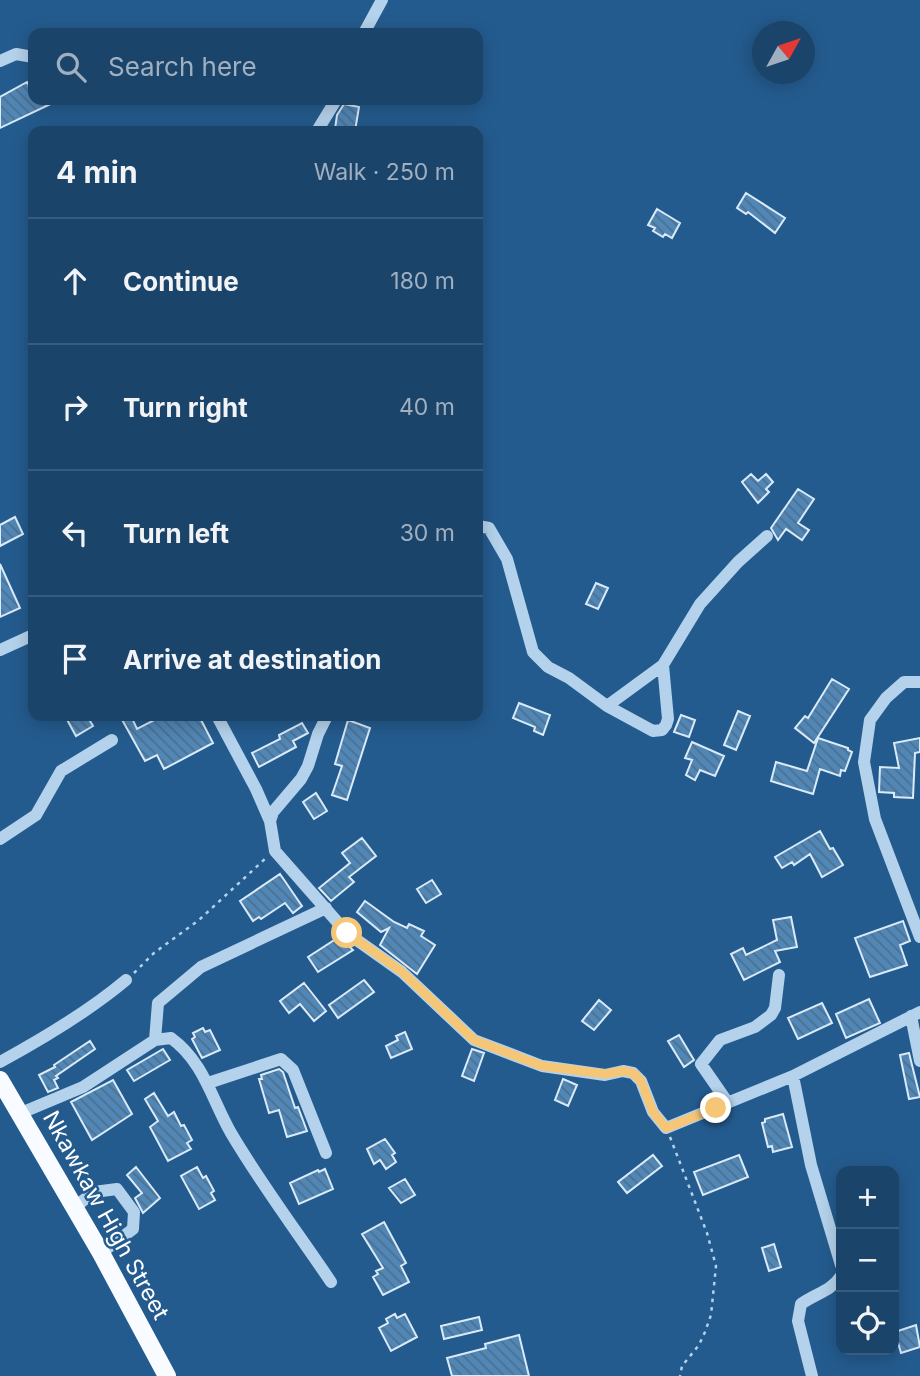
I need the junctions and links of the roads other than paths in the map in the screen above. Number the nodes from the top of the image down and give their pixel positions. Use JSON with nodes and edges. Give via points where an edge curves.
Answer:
{"nodes":[{"id":1,"x":382,"y":0,"type":"edge"},
{"id":2,"x":367,"y":28,"type":"edge"},
{"id":3,"x":28,"y":56,"type":"edge"},
{"id":4,"x":0,"y":61,"type":"edge"},
{"id":5,"x":333,"y":105,"type":"edge"},
{"id":6,"x":320,"y":126,"type":"edge"},
{"id":7,"x":483,"y":527,"type":"edge"},
{"id":8,"x":767,"y":536,"type":"dead end"},
{"id":9,"x":28,"y":637,"type":"edge"},
{"id":10,"x":0,"y":650,"type":"edge"},
{"id":11,"x":663,"y":665,"type":"junction"},
{"id":12,"x":920,"y":682,"type":"edge"},
{"id":13,"x":607,"y":706,"type":"junction"},
{"id":14,"x":220,"y":721,"type":"edge"},
{"id":15,"x":325,"y":721,"type":"edge"},
{"id":16,"x":112,"y":740,"type":"dead end"},
{"id":17,"x":270,"y":821,"type":"junction"},
{"id":18,"x":0,"y":839,"type":"edge"},
{"id":19,"x":326,"y":908,"type":"junction"},
{"id":20,"x":920,"y":937,"type":"edge"},
{"id":21,"x":779,"y":975,"type":"dead end"},
{"id":22,"x":126,"y":979,"type":"road end"},
{"id":23,"x":915,"y":1014,"type":"edge"},
{"id":24,"x":155,"y":1040,"type":"junction"},
{"id":25,"x":920,"y":1061,"type":"edge"},
{"id":26,"x":0,"y":1062,"type":"edge"},
{"id":27,"x":793,"y":1076,"type":"junction"},
{"id":28,"x":0,"y":1080,"type":"edge"},
{"id":29,"x":208,"y":1083,"type":"junction"},
{"id":30,"x":728,"y":1103,"type":"junction"},
{"id":31,"x":20,"y":1113,"type":"junction"},
{"id":32,"x":326,"y":1153,"type":"dead end"},
{"id":33,"x":75,"y":1207,"type":"junction"},
{"id":34,"x":836,"y":1248,"type":"edge"},
{"id":35,"x":101,"y":1253,"type":"junction"},
{"id":36,"x":331,"y":1282,"type":"dead end"},
{"id":37,"x":836,"y":1284,"type":"edge"},
{"id":38,"x":167,"y":1376,"type":"edge"},
{"id":39,"x":812,"y":1376,"type":"edge"}],
"edges":[{"from":1,"to":2,"type":"street"},
{"from":3,"to":4,"type":"street","via":[[16,54]]},
{"from":5,"to":6,"type":"street"},
{"from":7,"to":13,"type":"street","via":[[489,528],[507,559],[533,652]]},
{"from":8,"to":11,"type":"street","via":[[700,604]]},
{"from":9,"to":10,"type":"street"},
{"from":11,"to":13,"type":"street"},
{"from":11,"to":13,"type":"street","via":[[668,719],[662,730],[653,731]]},
{"from":12,"to":20,"type":"street","via":[[904,682],[870,720],[864,762],[875,819]]},
{"from":14,"to":17,"type":"street"},
{"from":15,"to":17,"type":"street","via":[[304,773]]},
{"from":16,"to":18,"type":"street","via":[[61,771],[36,815]]},
{"from":17,"to":19,"type":"street","via":[[275,851]]},
{"from":19,"to":24,"type":"street","via":[[201,967],[158,1003]]},
{"from":19,"to":30,"type":"street","via":[[354,940],[401,971],[474,1040],[542,1066],[633,1073],[666,1128]]},
{"from":21,"to":30,"type":"street","via":[[771,1015],[755,1027],[720,1040],[701,1064]]},
{"from":22,"to":26,"type":"street","via":[[103,999]]},
{"from":23,"to":25,"type":"street"},
{"from":23,"to":27,"type":"street"},
{"from":24,"to":29,"type":"street","via":[[171,1038],[180,1045]]},
{"from":24,"to":31,"type":"street","via":[[83,1087]]},
{"from":27,"to":30,"type":"street"},
{"from":27,"to":34,"type":"street","via":[[811,1165]]},
{"from":28,"to":31,"type":"main road","name":"Nkawkaw High Street"},
{"from":29,"to":32,"type":"street","via":[[281,1059],[293,1070]]},
{"from":29,"to":36,"type":"street","via":[[230,1131]]},
{"from":31,"to":33,"type":"main road","name":"Nkawkaw High Street"},
{"from":33,"to":35,"type":"main road","name":"Nkawkaw High Street"},
{"from":33,"to":35,"type":"street","via":[[94,1192],[117,1189],[134,1212],[133,1229]]},
{"from":35,"to":38,"type":"main road","name":"Nkawkaw High Street"},
{"from":37,"to":39,"type":"street","via":[[802,1304],[798,1321]]}]}
